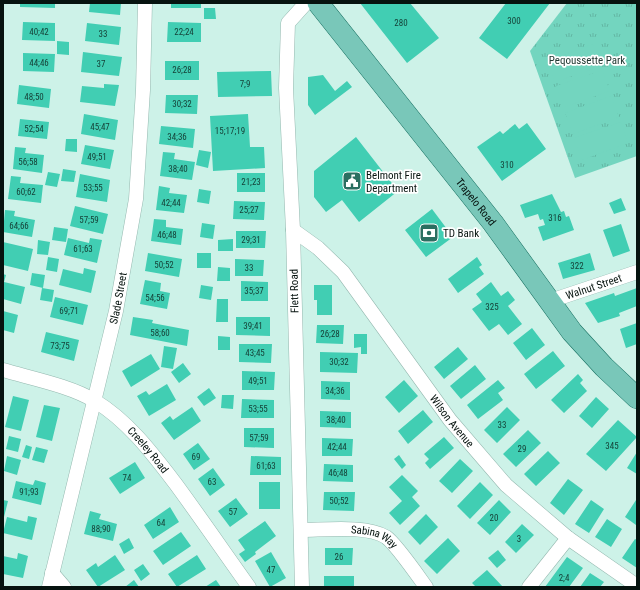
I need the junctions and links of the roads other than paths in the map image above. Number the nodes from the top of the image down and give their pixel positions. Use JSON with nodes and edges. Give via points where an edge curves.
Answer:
{"nodes":[{"id":1,"x":145,"y":3,"type":"edge"},
{"id":2,"x":306,"y":3,"type":"edge"},
{"id":3,"x":318,"y":3,"type":"edge"},
{"id":4,"x":293,"y":230,"type":"junction"},
{"id":5,"x":637,"y":272,"type":"edge"},
{"id":6,"x":550,"y":301,"type":"junction"},
{"id":7,"x":3,"y":370,"type":"edge"},
{"id":8,"x":637,"y":398,"type":"edge"},
{"id":9,"x":94,"y":400,"type":"junction"},
{"id":10,"x":301,"y":530,"type":"junction"},
{"id":11,"x":568,"y":538,"type":"junction"},
{"id":12,"x":52,"y":572,"type":"junction"},
{"id":13,"x":637,"y":586,"type":"edge"},
{"id":14,"x":49,"y":587,"type":"edge"},
{"id":15,"x":64,"y":587,"type":"edge"},
{"id":16,"x":249,"y":587,"type":"edge"},
{"id":17,"x":302,"y":587,"type":"edge"},
{"id":18,"x":426,"y":587,"type":"edge"},
{"id":19,"x":529,"y":587,"type":"edge"}],
"edges":[{"from":1,"to":9,"type":"street","name":"Slade Street","via":[[136,199],[116,311]]},
{"from":2,"to":4,"type":"street","name":"Flett Road","via":[[288,23],[286,88]]},
{"from":3,"to":6,"type":"main road","name":"Trapelo Road","via":[[493,223]]},
{"from":4,"to":10,"type":"street","name":"Flett Road"},
{"from":4,"to":11,"type":"street","name":"Wilson Avenue","via":[[318,248],[343,272],[450,420],[506,484]]},
{"from":5,"to":6,"type":"street","name":"Walnut Street"},
{"from":6,"to":8,"type":"main road","name":"Trapelo Road","via":[[572,332],[604,368]]},
{"from":7,"to":9,"type":"street","name":"Creeley Road"},
{"from":9,"to":12,"type":"street","name":"Slade Street"},
{"from":9,"to":16,"type":"street","name":"Creeley Road","via":[[118,418],[147,446]]},
{"from":10,"to":17,"type":"street","name":"Flett Road"},
{"from":10,"to":18,"type":"street","name":"Sabina Way","via":[[354,530],[377,533],[387,538]]},
{"from":11,"to":13,"type":"street","name":"Wilson Avenue"},
{"from":11,"to":19,"type":"street"},
{"from":12,"to":14,"type":"street","name":"Slade Street"},
{"from":12,"to":15,"type":"street"}]}
